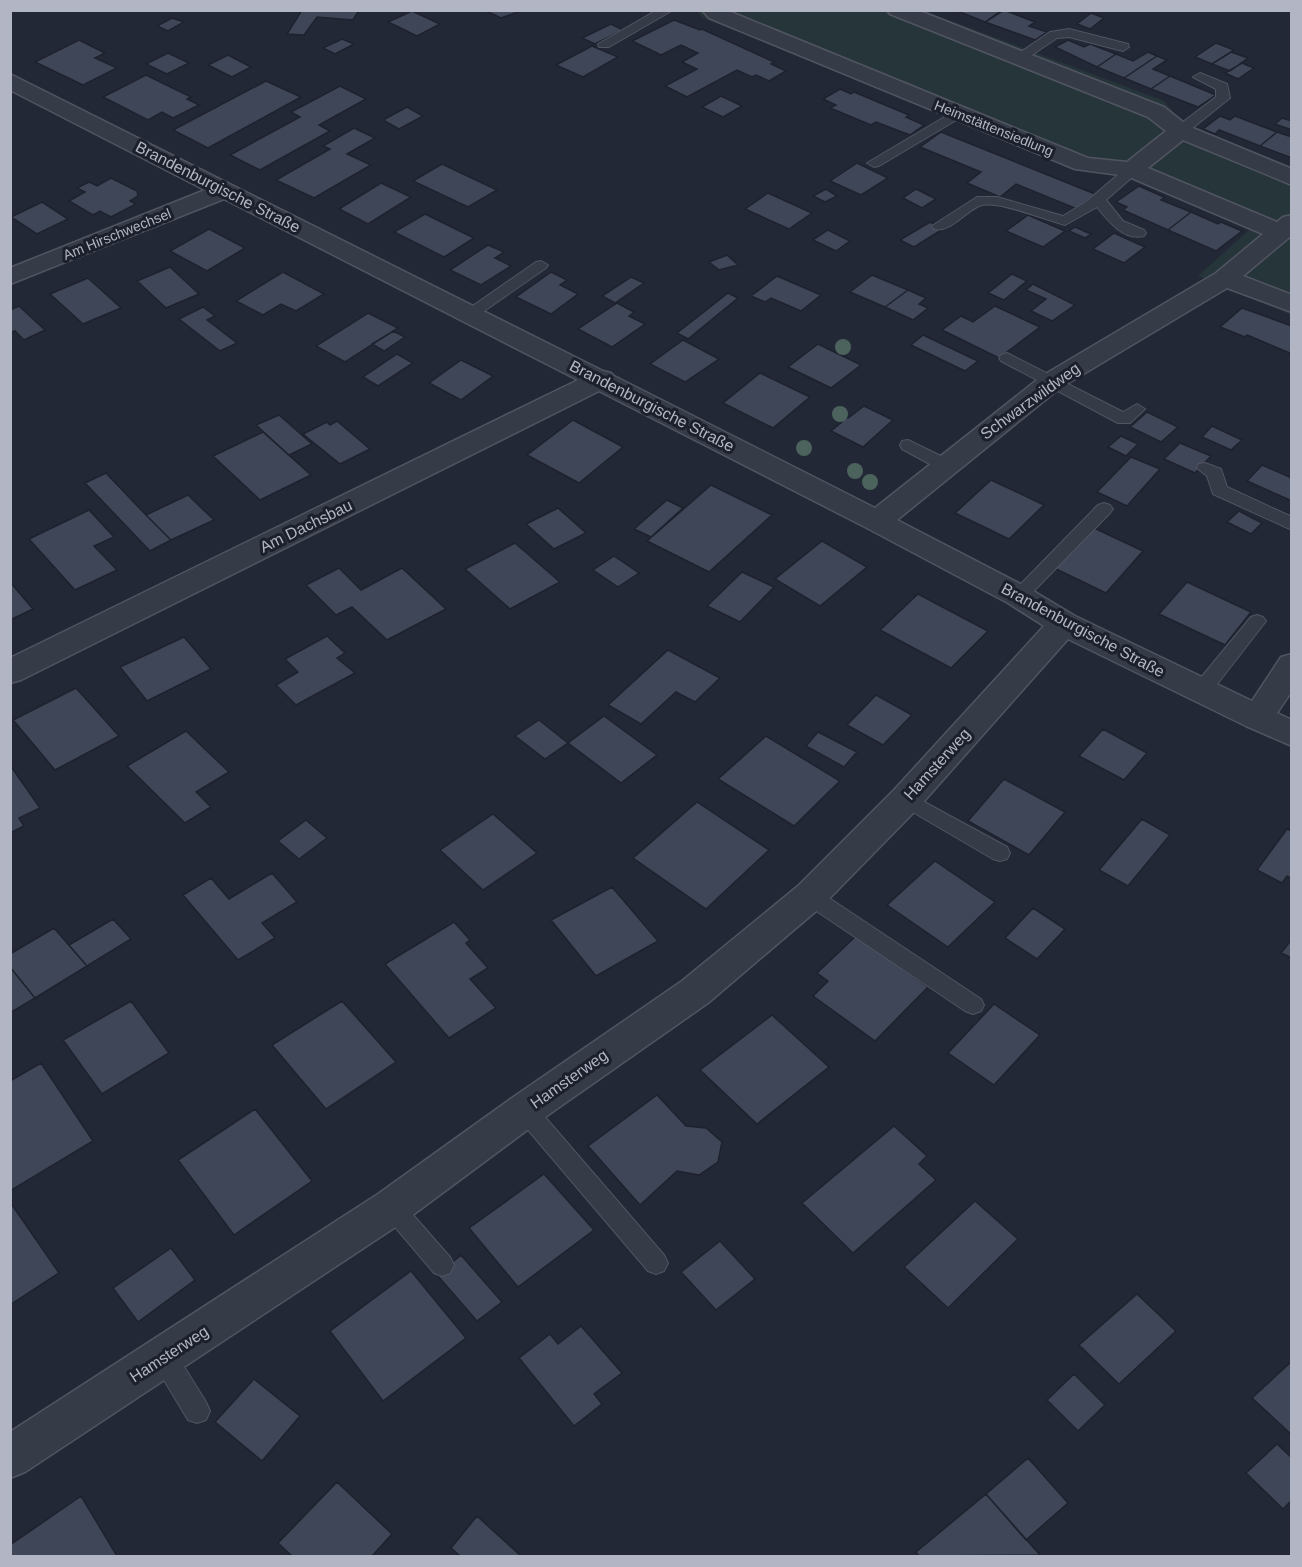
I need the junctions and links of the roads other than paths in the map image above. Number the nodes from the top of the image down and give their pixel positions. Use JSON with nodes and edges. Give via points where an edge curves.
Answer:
{"nodes":[{"id":1,"x":666,"y":10,"type":"edge"},
{"id":2,"x":712,"y":10,"type":"edge"},
{"id":3,"x":897,"y":10,"type":"edge"},
{"id":4,"x":604,"y":44,"type":"dead end"},
{"id":5,"x":1123,"y":47,"type":"dead end"},
{"id":6,"x":1018,"y":58,"type":"junction"},
{"id":7,"x":1200,"y":77,"type":"dead end"},
{"id":8,"x":10,"y":81,"type":"edge"},
{"id":9,"x":958,"y":113,"type":"junction"},
{"id":10,"x":1180,"y":131,"type":"junction"},
{"id":11,"x":874,"y":163,"type":"dead end"},
{"id":12,"x":1132,"y":170,"type":"junction"},
{"id":13,"x":1292,"y":178,"type":"edge"},
{"id":14,"x":222,"y":190,"type":"junction"},
{"id":15,"x":1098,"y":199,"type":"junction"},
{"id":16,"x":939,"y":226,"type":"dead end"},
{"id":17,"x":1286,"y":227,"type":"edge"},
{"id":18,"x":1139,"y":233,"type":"dead end"},
{"id":19,"x":541,"y":265,"type":"dead end"},
{"id":20,"x":10,"y":277,"type":"edge"},
{"id":21,"x":1225,"y":278,"type":"junction"},
{"id":22,"x":1292,"y":304,"type":"edge"},
{"id":23,"x":469,"y":315,"type":"junction"},
{"id":24,"x":1008,"y":358,"type":"dead end"},
{"id":25,"x":602,"y":379,"type":"junction"},
{"id":26,"x":1051,"y":382,"type":"junction"},
{"id":27,"x":1125,"y":419,"type":"dead end"},
{"id":28,"x":908,"y":445,"type":"dead end"},
{"id":29,"x":945,"y":465,"type":"junction"},
{"id":30,"x":1205,"y":468,"type":"dead end"},
{"id":31,"x":1104,"y":509,"type":"dead end"},
{"id":32,"x":877,"y":521,"type":"junction"},
{"id":33,"x":1292,"y":524,"type":"edge"},
{"id":34,"x":1019,"y":596,"type":"junction"},
{"id":35,"x":1257,"y":621,"type":"dead end"},
{"id":36,"x":1064,"y":624,"type":"junction"},
{"id":37,"x":1292,"y":665,"type":"edge"},
{"id":38,"x":10,"y":672,"type":"edge"},
{"id":39,"x":1201,"y":691,"type":"junction"},
{"id":40,"x":1257,"y":718,"type":"junction"},
{"id":41,"x":1292,"y":734,"type":"edge"},
{"id":42,"x":906,"y":799,"type":"junction"},
{"id":43,"x":1000,"y":853,"type":"dead end"},
{"id":44,"x":810,"y":896,"type":"junction"},
{"id":45,"x":973,"y":1005,"type":"dead end"},
{"id":46,"x":525,"y":1110,"type":"junction"},
{"id":47,"x":392,"y":1207,"type":"junction"},
{"id":48,"x":656,"y":1263,"type":"dead end"},
{"id":49,"x":442,"y":1265,"type":"dead end"},
{"id":50,"x":164,"y":1357,"type":"junction"},
{"id":51,"x":197,"y":1411,"type":"dead end"},
{"id":52,"x":10,"y":1457,"type":"edge"}],
"edges":[{"from":1,"to":4,"type":"lane"},
{"from":2,"to":9,"type":"street","name":"Heimstättensiedlung"},
{"from":3,"to":6,"type":"street"},
{"from":5,"to":6,"type":"lane","via":[[1069,33],[1054,35]]},
{"from":6,"to":10,"type":"street","via":[[1156,112]]},
{"from":7,"to":10,"type":"lane","via":[[1222,87],[1224,98]]},
{"from":8,"to":14,"type":"street","name":"Brandenburgische Straße"},
{"from":9,"to":11,"type":"lane"},
{"from":9,"to":12,"type":"street","name":"Heimstättensiedlung","via":[[1083,164]]},
{"from":10,"to":12,"type":"street"},
{"from":10,"to":13,"type":"street"},
{"from":12,"to":15,"type":"lane"},
{"from":12,"to":17,"type":"street","name":"Heimstättensiedlung"},
{"from":14,"to":20,"type":"street","name":"Am Hirschwechsel"},
{"from":14,"to":23,"type":"street","name":"Brandenburgische Straße"},
{"from":15,"to":16,"type":"lane","via":[[1065,221],[997,201],[977,201]]},
{"from":15,"to":18,"type":"lane","via":[[1118,224]]},
{"from":17,"to":21,"type":"street","name":"Heimstättensiedlung"},
{"from":19,"to":23,"type":"lane"},
{"from":21,"to":22,"type":"street"},
{"from":21,"to":26,"type":"street","name":"Schwarzwildweg"},
{"from":23,"to":25,"type":"street","name":"Brandenburgische Straße"},
{"from":24,"to":26,"type":"lane"},
{"from":25,"to":32,"type":"street","name":"Brandenburgische Straße"},
{"from":25,"to":38,"type":"street","name":"Am Dachsbau"},
{"from":26,"to":27,"type":"lane"},
{"from":26,"to":29,"type":"street","name":"Schwarzwildweg"},
{"from":28,"to":29,"type":"lane"},
{"from":29,"to":32,"type":"street","name":"Schwarzwildweg"},
{"from":30,"to":33,"type":"lane","via":[[1215,473],[1219,490]]},
{"from":31,"to":34,"type":"lane"},
{"from":32,"to":34,"type":"street","name":"Brandenburgische Straße"},
{"from":34,"to":36,"type":"street","name":"Brandenburgische Straße"},
{"from":35,"to":39,"type":"lane"},
{"from":36,"to":39,"type":"street","name":"Brandenburgische Straße"},
{"from":36,"to":42,"type":"street","name":"Hamsterweg"},
{"from":37,"to":40,"type":"street"},
{"from":39,"to":40,"type":"street","name":"Brandenburgische Straße"},
{"from":40,"to":41,"type":"street","name":"Brandenburgische Straße"},
{"from":42,"to":43,"type":"lane"},
{"from":42,"to":44,"type":"street","name":"Hamsterweg"},
{"from":44,"to":45,"type":"lane"},
{"from":44,"to":46,"type":"street","name":"Hamsterweg","via":[[695,992]]},
{"from":46,"to":47,"type":"street","name":"Hamsterweg"},
{"from":46,"to":48,"type":"lane"},
{"from":47,"to":49,"type":"lane"},
{"from":47,"to":50,"type":"street","name":"Hamsterweg"},
{"from":50,"to":51,"type":"lane"},
{"from":50,"to":52,"type":"street","name":"Hamsterweg"}]}
